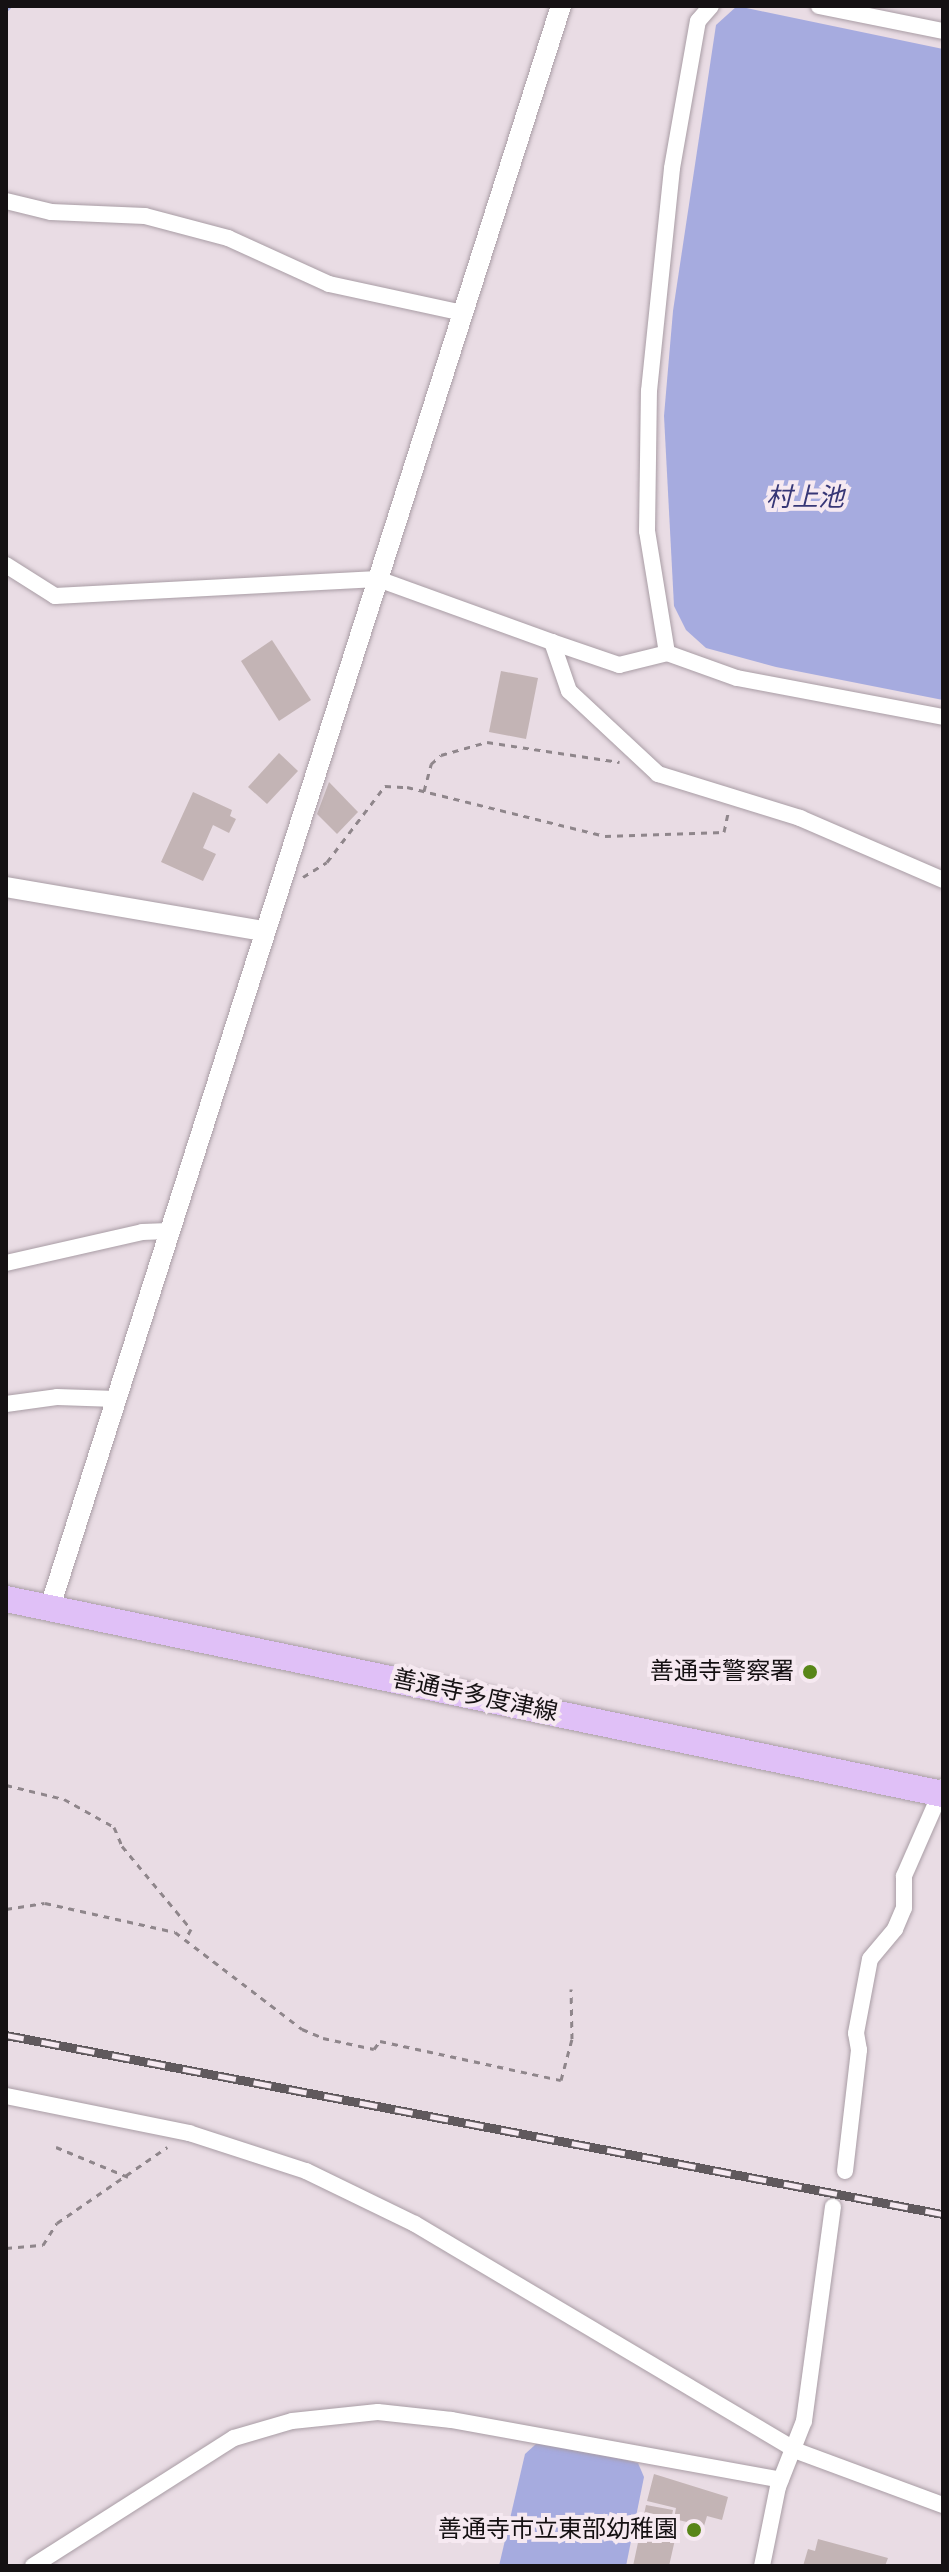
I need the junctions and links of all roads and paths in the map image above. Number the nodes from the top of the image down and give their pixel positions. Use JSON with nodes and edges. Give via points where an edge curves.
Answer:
{"nodes":[{"id":1,"x":561,"y":6,"type":"edge"},
{"id":2,"x":711,"y":6,"type":"edge"},
{"id":3,"x":819,"y":6,"type":"edge"},
{"id":4,"x":943,"y":31,"type":"edge"},
{"id":5,"x":6,"y":201,"type":"edge"},
{"id":6,"x":463,"y":313,"type":"junction"},
{"id":7,"x":6,"y":565,"type":"edge"},
{"id":8,"x":378,"y":579,"type":"junction"},
{"id":9,"x":552,"y":642,"type":"junction"},
{"id":10,"x":667,"y":653,"type":"junction"},
{"id":11,"x":943,"y":717,"type":"edge"},
{"id":12,"x":650,"y":767,"type":"junction"},
{"id":13,"x":424,"y":791,"type":"junction"},
{"id":14,"x":732,"y":798,"type":"junction"},
{"id":15,"x":943,"y":880,"type":"edge"},
{"id":16,"x":281,"y":882,"type":"junction"},
{"id":17,"x":6,"y":887,"type":"edge"},
{"id":18,"x":264,"y":931,"type":"junction"},
{"id":19,"x":169,"y":1231,"type":"junction"},
{"id":20,"x":6,"y":1263,"type":"edge"},
{"id":21,"x":116,"y":1399,"type":"junction"},
{"id":22,"x":6,"y":1404,"type":"edge"},
{"id":23,"x":6,"y":1599,"type":"edge"},
{"id":24,"x":50,"y":1607,"type":"junction"},
{"id":25,"x":6,"y":1785,"type":"edge"},
{"id":26,"x":942,"y":1791,"type":"edge"},
{"id":27,"x":6,"y":1909,"type":"edge"},
{"id":28,"x":186,"y":1938,"type":"junction"},
{"id":29,"x":571,"y":1989,"type":"dead end"},
{"id":30,"x":6,"y":2096,"type":"edge"},
{"id":31,"x":186,"y":2132,"type":"junction"},
{"id":32,"x":56,"y":2147,"type":"dead end"},
{"id":33,"x":845,"y":2171,"type":"dead end"},
{"id":34,"x":128,"y":2177,"type":"junction"},
{"id":35,"x":833,"y":2207,"type":"dead end"},
{"id":36,"x":6,"y":2248,"type":"edge"},
{"id":37,"x":797,"y":2451,"type":"junction"},
{"id":38,"x":781,"y":2480,"type":"junction"},
{"id":39,"x":943,"y":2505,"type":"edge"},
{"id":40,"x":33,"y":2566,"type":"edge"},
{"id":41,"x":762,"y":2566,"type":"edge"}],
"edges":[{"from":1,"to":6,"type":"street"},
{"from":2,"to":10,"type":"street","via":[[698,21],[672,168],[649,391],[647,531]]},
{"from":3,"to":4,"type":"street"},
{"from":5,"to":6,"type":"street","via":[[51,212],[145,216],[228,238],[329,284]]},
{"from":6,"to":8,"type":"street"},
{"from":7,"to":8,"type":"street","via":[[55,596]]},
{"from":8,"to":9,"type":"street"},
{"from":8,"to":16,"type":"street"},
{"from":9,"to":10,"type":"street","via":[[619,665]]},
{"from":9,"to":12,"type":"street","via":[[569,691]]},
{"from":10,"to":11,"type":"street","via":[[737,678]]},
{"from":12,"to":13,"type":"path","via":[[487,742],[441,755],[431,764]]},
{"from":12,"to":14,"type":"street"},
{"from":13,"to":14,"type":"path","via":[[605,836],[724,832]]},
{"from":13,"to":16,"type":"path","via":[[385,786],[327,862],[299,880]]},
{"from":14,"to":15,"type":"street","via":[[800,818]]},
{"from":16,"to":18,"type":"street"},
{"from":17,"to":18,"type":"street"},
{"from":18,"to":19,"type":"street"},
{"from":19,"to":20,"type":"street","via":[[142,1232]]},
{"from":19,"to":21,"type":"street"},
{"from":21,"to":22,"type":"street","via":[[57,1397]]},
{"from":21,"to":24,"type":"street"},
{"from":23,"to":24,"type":"main road","name":"善通寺多度津線"},
{"from":24,"to":26,"type":"main road","name":"善通寺多度津線"},
{"from":25,"to":28,"type":"path","via":[[64,1799],[114,1827],[122,1846],[191,1929]]},
{"from":26,"to":33,"type":"street","via":[[904,1876],[904,1908],[895,1929],[870,1959],[856,2033],[859,2050]]},
{"from":27,"to":28,"type":"path","via":[[45,1903],[85,1909]]},
{"from":28,"to":29,"type":"path","via":[[302,2029],[323,2038],[374,2049],[380,2041],[561,2080],[572,2039]]},
{"from":30,"to":31,"type":"street"},
{"from":31,"to":34,"type":"path"},
{"from":31,"to":37,"type":"street","via":[[306,2171],[415,2224]]},
{"from":32,"to":34,"type":"path"},
{"from":34,"to":36,"type":"path","via":[[57,2223],[43,2245]]},
{"from":35,"to":37,"type":"street"},
{"from":37,"to":38,"type":"street"},
{"from":37,"to":39,"type":"street"},
{"from":38,"to":40,"type":"street","via":[[452,2420],[378,2412],[292,2421],[234,2438]]},
{"from":38,"to":41,"type":"street"}]}
